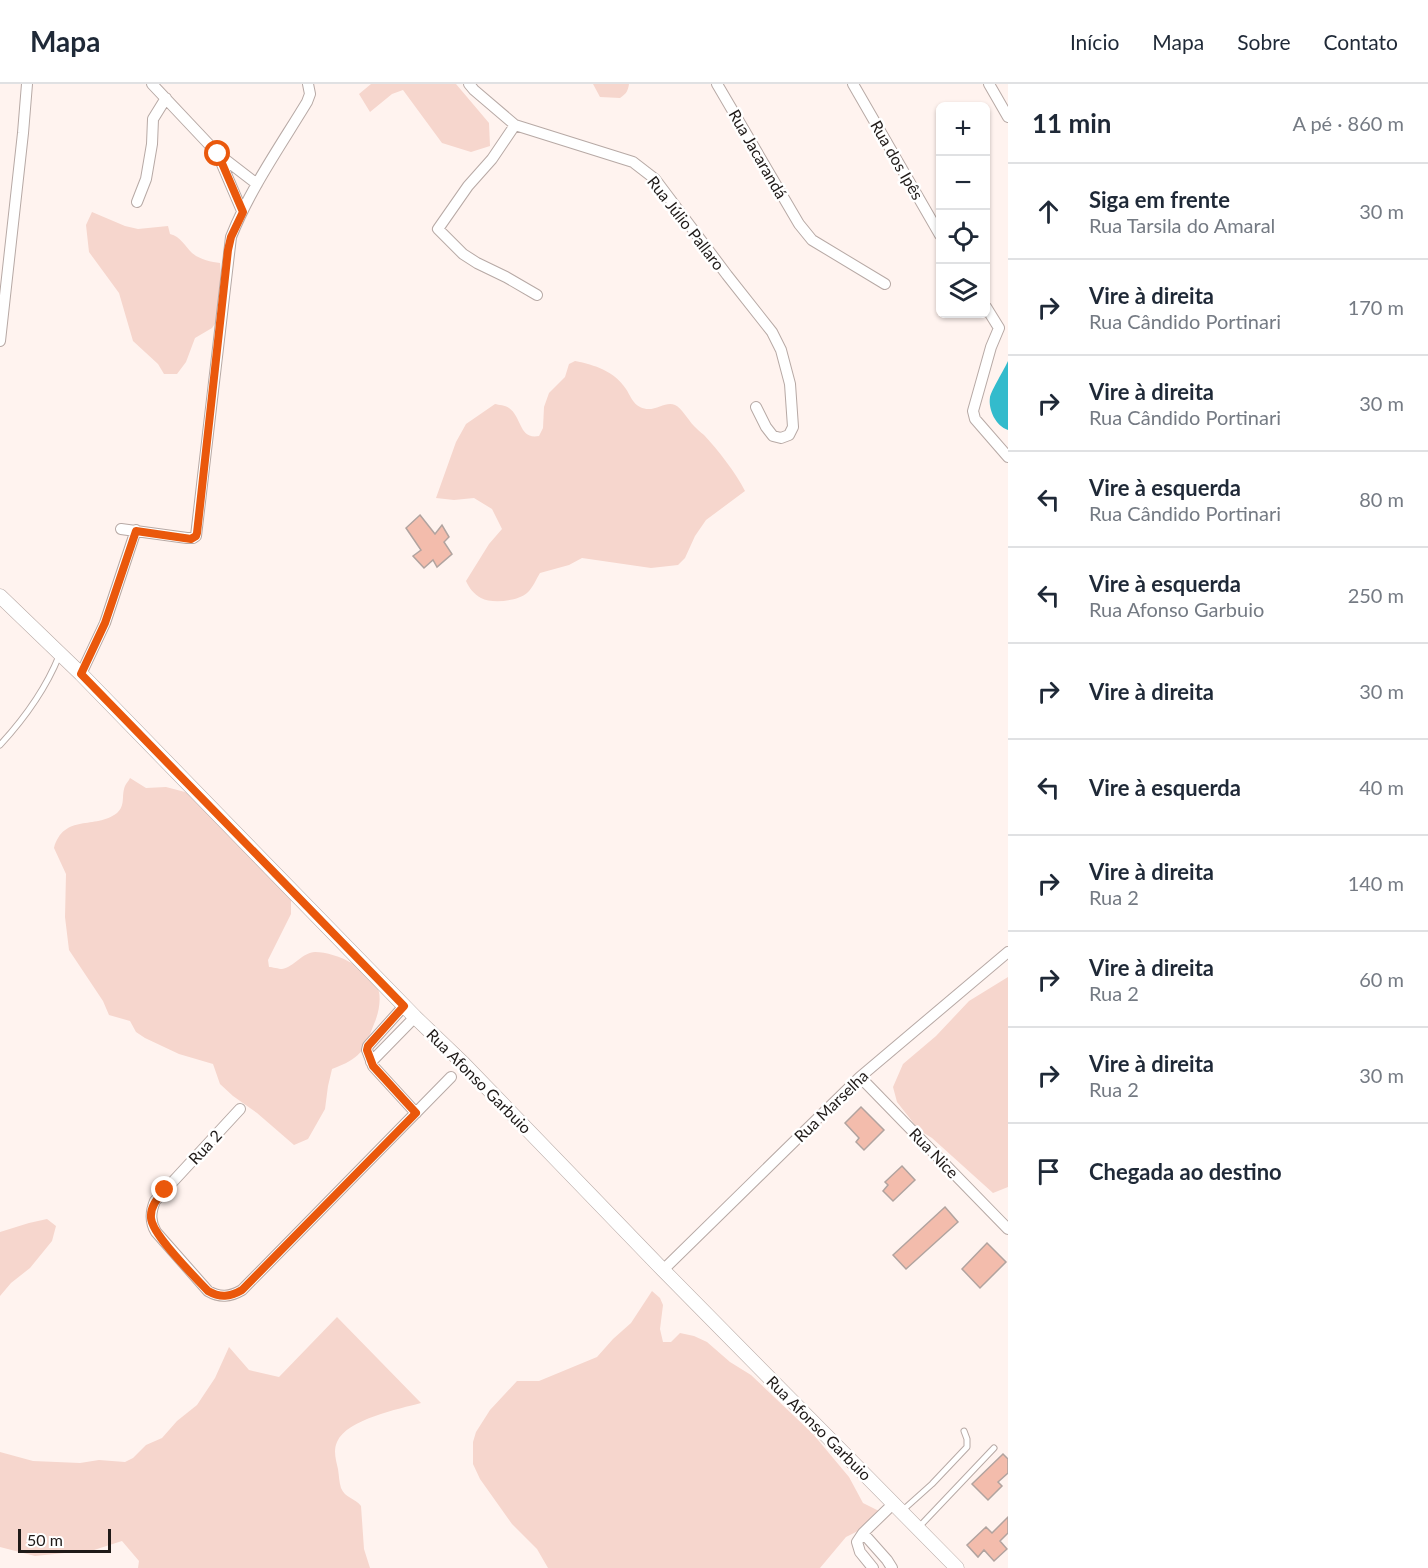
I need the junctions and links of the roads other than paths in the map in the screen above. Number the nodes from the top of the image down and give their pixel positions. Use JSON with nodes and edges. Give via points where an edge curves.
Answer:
{"nodes":[{"id":1,"x":27,"y":84,"type":"edge"},
{"id":2,"x":152,"y":84,"type":"edge"},
{"id":3,"x":308,"y":84,"type":"edge"},
{"id":4,"x":469,"y":84,"type":"edge"},
{"id":5,"x":717,"y":84,"type":"edge"},
{"id":6,"x":853,"y":84,"type":"edge"},
{"id":7,"x":989,"y":84,"type":"edge"},
{"id":8,"x":166,"y":99,"type":"junction"},
{"id":9,"x":1008,"y":117,"type":"edge"},
{"id":10,"x":514,"y":125,"type":"junction"},
{"id":11,"x":218,"y":154,"type":"junction"},
{"id":12,"x":257,"y":184,"type":"junction"},
{"id":13,"x":137,"y":202,"type":"dead end"},
{"id":14,"x":243,"y":212,"type":"junction"},
{"id":15,"x":936,"y":229,"type":"edge"},
{"id":16,"x":885,"y":284,"type":"dead end"},
{"id":17,"x":537,"y":295,"type":"dead end"},
{"id":18,"x":990,"y":313,"type":"edge"},
{"id":19,"x":0,"y":341,"type":"edge"},
{"id":20,"x":756,"y":407,"type":"dead end"},
{"id":21,"x":1008,"y":457,"type":"edge"},
{"id":22,"x":121,"y":528,"type":"dead end"},
{"id":23,"x":136,"y":531,"type":"junction"},
{"id":24,"x":0,"y":596,"type":"edge"},
{"id":25,"x":60,"y":654,"type":"junction"},
{"id":26,"x":81,"y":674,"type":"junction"},
{"id":27,"x":0,"y":745,"type":"edge"},
{"id":28,"x":1008,"y":952,"type":"edge"},
{"id":29,"x":404,"y":1006,"type":"junction"},
{"id":30,"x":415,"y":1017,"type":"junction"},
{"id":31,"x":371,"y":1062,"type":"junction"},
{"id":32,"x":452,"y":1077,"type":"dead end"},
{"id":33,"x":860,"y":1077,"type":"junction"},
{"id":34,"x":240,"y":1108,"type":"dead end"},
{"id":35,"x":416,"y":1113,"type":"junction"},
{"id":36,"x":1008,"y":1229,"type":"edge"},
{"id":37,"x":663,"y":1270,"type":"junction"},
{"id":38,"x":964,"y":1431,"type":"dead end"},
{"id":39,"x":994,"y":1448,"type":"dead end"},
{"id":40,"x":898,"y":1507,"type":"junction"},
{"id":41,"x":918,"y":1528,"type":"junction"},
{"id":42,"x":863,"y":1533,"type":"junction"},
{"id":43,"x":873,"y":1568,"type":"edge"},
{"id":44,"x":892,"y":1568,"type":"edge"},
{"id":45,"x":957,"y":1568,"type":"edge"}],
"edges":[{"from":1,"to":19,"type":"street"},
{"from":2,"to":8,"type":"street"},
{"from":3,"to":12,"type":"street","via":[[307,102]]},
{"from":4,"to":10,"type":"street","name":"Rua Júlio Pallaro"},
{"from":5,"to":16,"type":"street","name":"Rua Jacarandá","via":[[798,224],[812,240]]},
{"from":6,"to":15,"type":"street","name":"Rua dos Ipês"},
{"from":7,"to":9,"type":"street"},
{"from":8,"to":11,"type":"street"},
{"from":8,"to":13,"type":"street","via":[[153,119],[146,179]]},
{"from":10,"to":17,"type":"street","via":[[438,229],[463,254]]},
{"from":10,"to":20,"type":"street","name":"Rua Júlio Pallaro","via":[[633,162],[655,178],[772,332],[781,350],[790,384],[793,427],[789,435],[773,436]]},
{"from":11,"to":12,"type":"street"},
{"from":11,"to":14,"type":"street"},
{"from":12,"to":14,"type":"street"},
{"from":14,"to":23,"type":"street","via":[[228,250],[196,536],[191,539]]},
{"from":18,"to":21,"type":"street","via":[[999,328],[973,411]]},
{"from":22,"to":23,"type":"street"},
{"from":23,"to":26,"type":"street","via":[[105,623]]},
{"from":24,"to":25,"type":"street","name":"Rua Afonso Garbuio"},
{"from":25,"to":26,"type":"street","name":"Rua Afonso Garbuio"},
{"from":25,"to":27,"type":"lane","via":[[33,703]]},
{"from":26,"to":29,"type":"street","name":"Rua Afonso Garbuio"},
{"from":28,"to":33,"type":"street","name":"Rua Marselha"},
{"from":29,"to":30,"type":"street","name":"Rua Afonso Garbuio"},
{"from":29,"to":31,"type":"street","via":[[368,1046]]},
{"from":30,"to":31,"type":"street"},
{"from":30,"to":37,"type":"street","name":"Rua Afonso Garbuio"},
{"from":31,"to":35,"type":"street"},
{"from":32,"to":35,"type":"street","name":"Rua 2"},
{"from":33,"to":36,"type":"street","name":"Rua Nice"},
{"from":33,"to":37,"type":"street","name":"Rua Marselha"},
{"from":34,"to":35,"type":"street","name":"Rua 2","via":[[155,1202],[151,1214],[156,1232],[215,1295],[229,1296],[242,1290]]},
{"from":37,"to":40,"type":"street","name":"Rua Afonso Garbuio"},
{"from":38,"to":40,"type":"lane","via":[[967,1447],[932,1484]]},
{"from":39,"to":41,"type":"lane"},
{"from":40,"to":41,"type":"street","name":"Rua Afonso Garbuio"},
{"from":40,"to":42,"type":"street"},
{"from":41,"to":45,"type":"street","name":"Rua Afonso Garbuio"},
{"from":42,"to":43,"type":"street","via":[[857,1542]]},
{"from":42,"to":44,"type":"street"}]}
